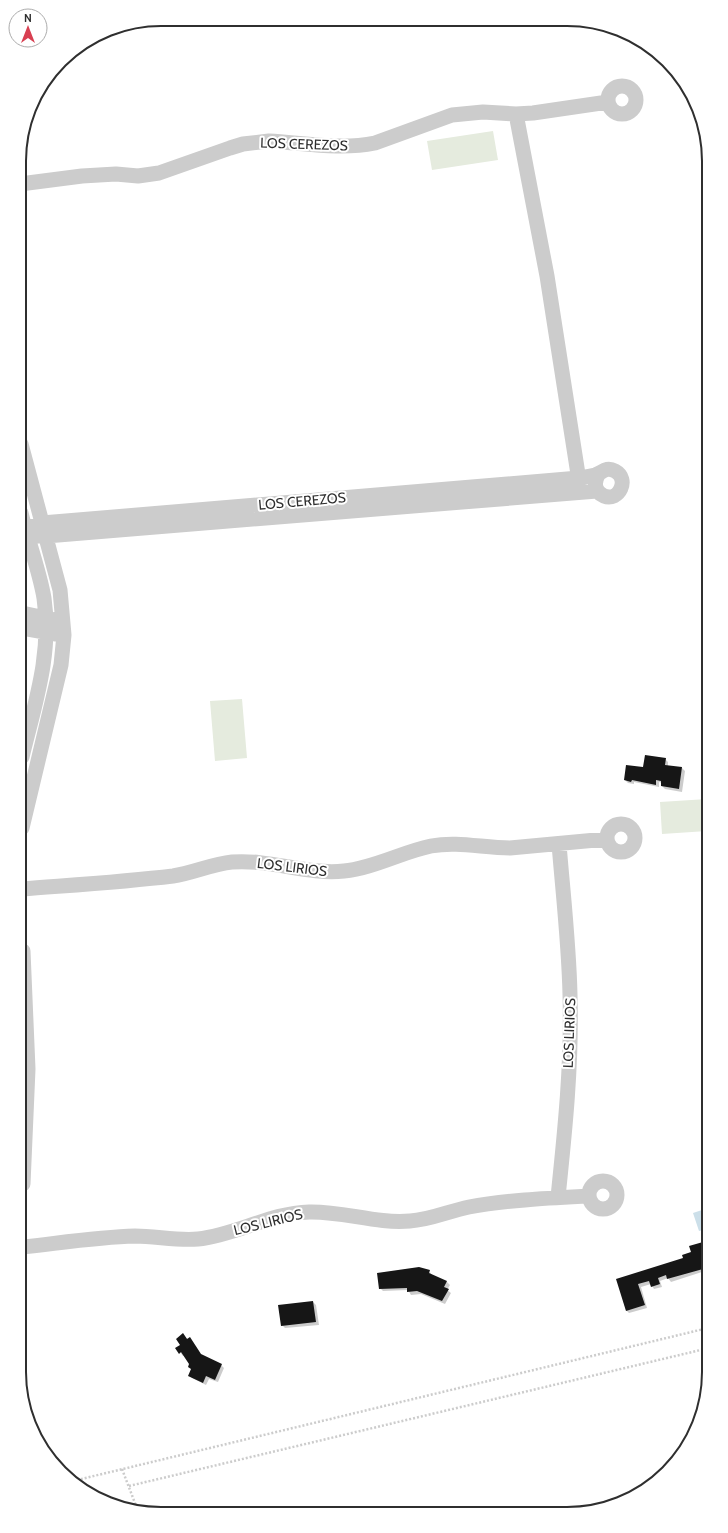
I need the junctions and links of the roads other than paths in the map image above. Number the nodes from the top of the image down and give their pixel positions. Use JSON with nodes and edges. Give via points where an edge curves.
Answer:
{"nodes":[{"id":1,"x":608,"y":102,"type":"dead end"},
{"id":2,"x":516,"y":114,"type":"junction"},
{"id":3,"x":26,"y":183,"type":"edge"},
{"id":4,"x":26,"y":463,"type":"edge"},
{"id":5,"x":598,"y":474,"type":"junction"},
{"id":6,"x":580,"y":485,"type":"junction"},
{"id":7,"x":597,"y":491,"type":"junction"},
{"id":8,"x":44,"y":530,"type":"junction"},
{"id":9,"x":26,"y":532,"type":"joint"},
{"id":10,"x":26,"y":616,"type":"edge"},
{"id":11,"x":46,"y":626,"type":"junction"},
{"id":12,"x":26,"y":628,"type":"edge"},
{"id":13,"x":64,"y":628,"type":"junction"},
{"id":14,"x":26,"y":741,"type":"edge"},
{"id":15,"x":26,"y":811,"type":"edge"},
{"id":16,"x":607,"y":839,"type":"dead end"},
{"id":17,"x":559,"y":844,"type":"junction"},
{"id":18,"x":26,"y":889,"type":"edge"},
{"id":19,"x":589,"y":1196,"type":"dead end"},
{"id":20,"x":558,"y":1197,"type":"junction"},
{"id":21,"x":26,"y":1246,"type":"edge"}],
"edges":[{"from":1,"to":2,"type":"street","name":"LOS CEREZOS"},
{"from":2,"to":3,"type":"street","name":"LOS CEREZOS","via":[[483,112],[452,115],[381,140],[348,147],[256,142],[230,148],[159,173],[138,176],[82,176]]},
{"from":2,"to":6,"type":"street","via":[[549,291]]},
{"from":4,"to":8,"type":"street"},
{"from":5,"to":6,"type":"street","name":"LOS CEREZOS"},
{"from":5,"to":7,"type":"street","via":[[595,483]]},
{"from":5,"to":7,"type":"street","name":"LOS CEREZOS","via":[[605,470],[613,470],[620,475],[622,483],[620,491],[612,496],[604,496]]},
{"from":6,"to":7,"type":"street","name":"LOS CEREZOS"},
{"from":6,"to":8,"type":"street","name":"LOS CEREZOS"},
{"from":8,"to":9,"type":"street","name":"LOS CEREZOS"},
{"from":8,"to":13,"type":"street","via":[[60,590]]},
{"from":9,"to":11,"type":"street","via":[[41,584]]},
{"from":10,"to":11,"type":"street"},
{"from":11,"to":12,"type":"street"},
{"from":11,"to":13,"type":"street"},
{"from":11,"to":14,"type":"street","via":[[45,664]]},
{"from":13,"to":15,"type":"street","via":[[61,664]]},
{"from":16,"to":17,"type":"street","name":"LOS LIRIOS"},
{"from":17,"to":18,"type":"street","name":"LOS LIRIOS","via":[[498,848],[447,844],[344,871],[320,871],[237,862],[175,876]]},
{"from":17,"to":20,"type":"street","name":"LOS LIRIOS","via":[[569,965],[570,1023]]},
{"from":19,"to":20,"type":"street","name":"LOS LIRIOS"},
{"from":20,"to":21,"type":"street","name":"LOS LIRIOS","via":[[471,1207],[412,1221],[298,1212],[209,1238],[185,1240],[145,1236]]}]}
